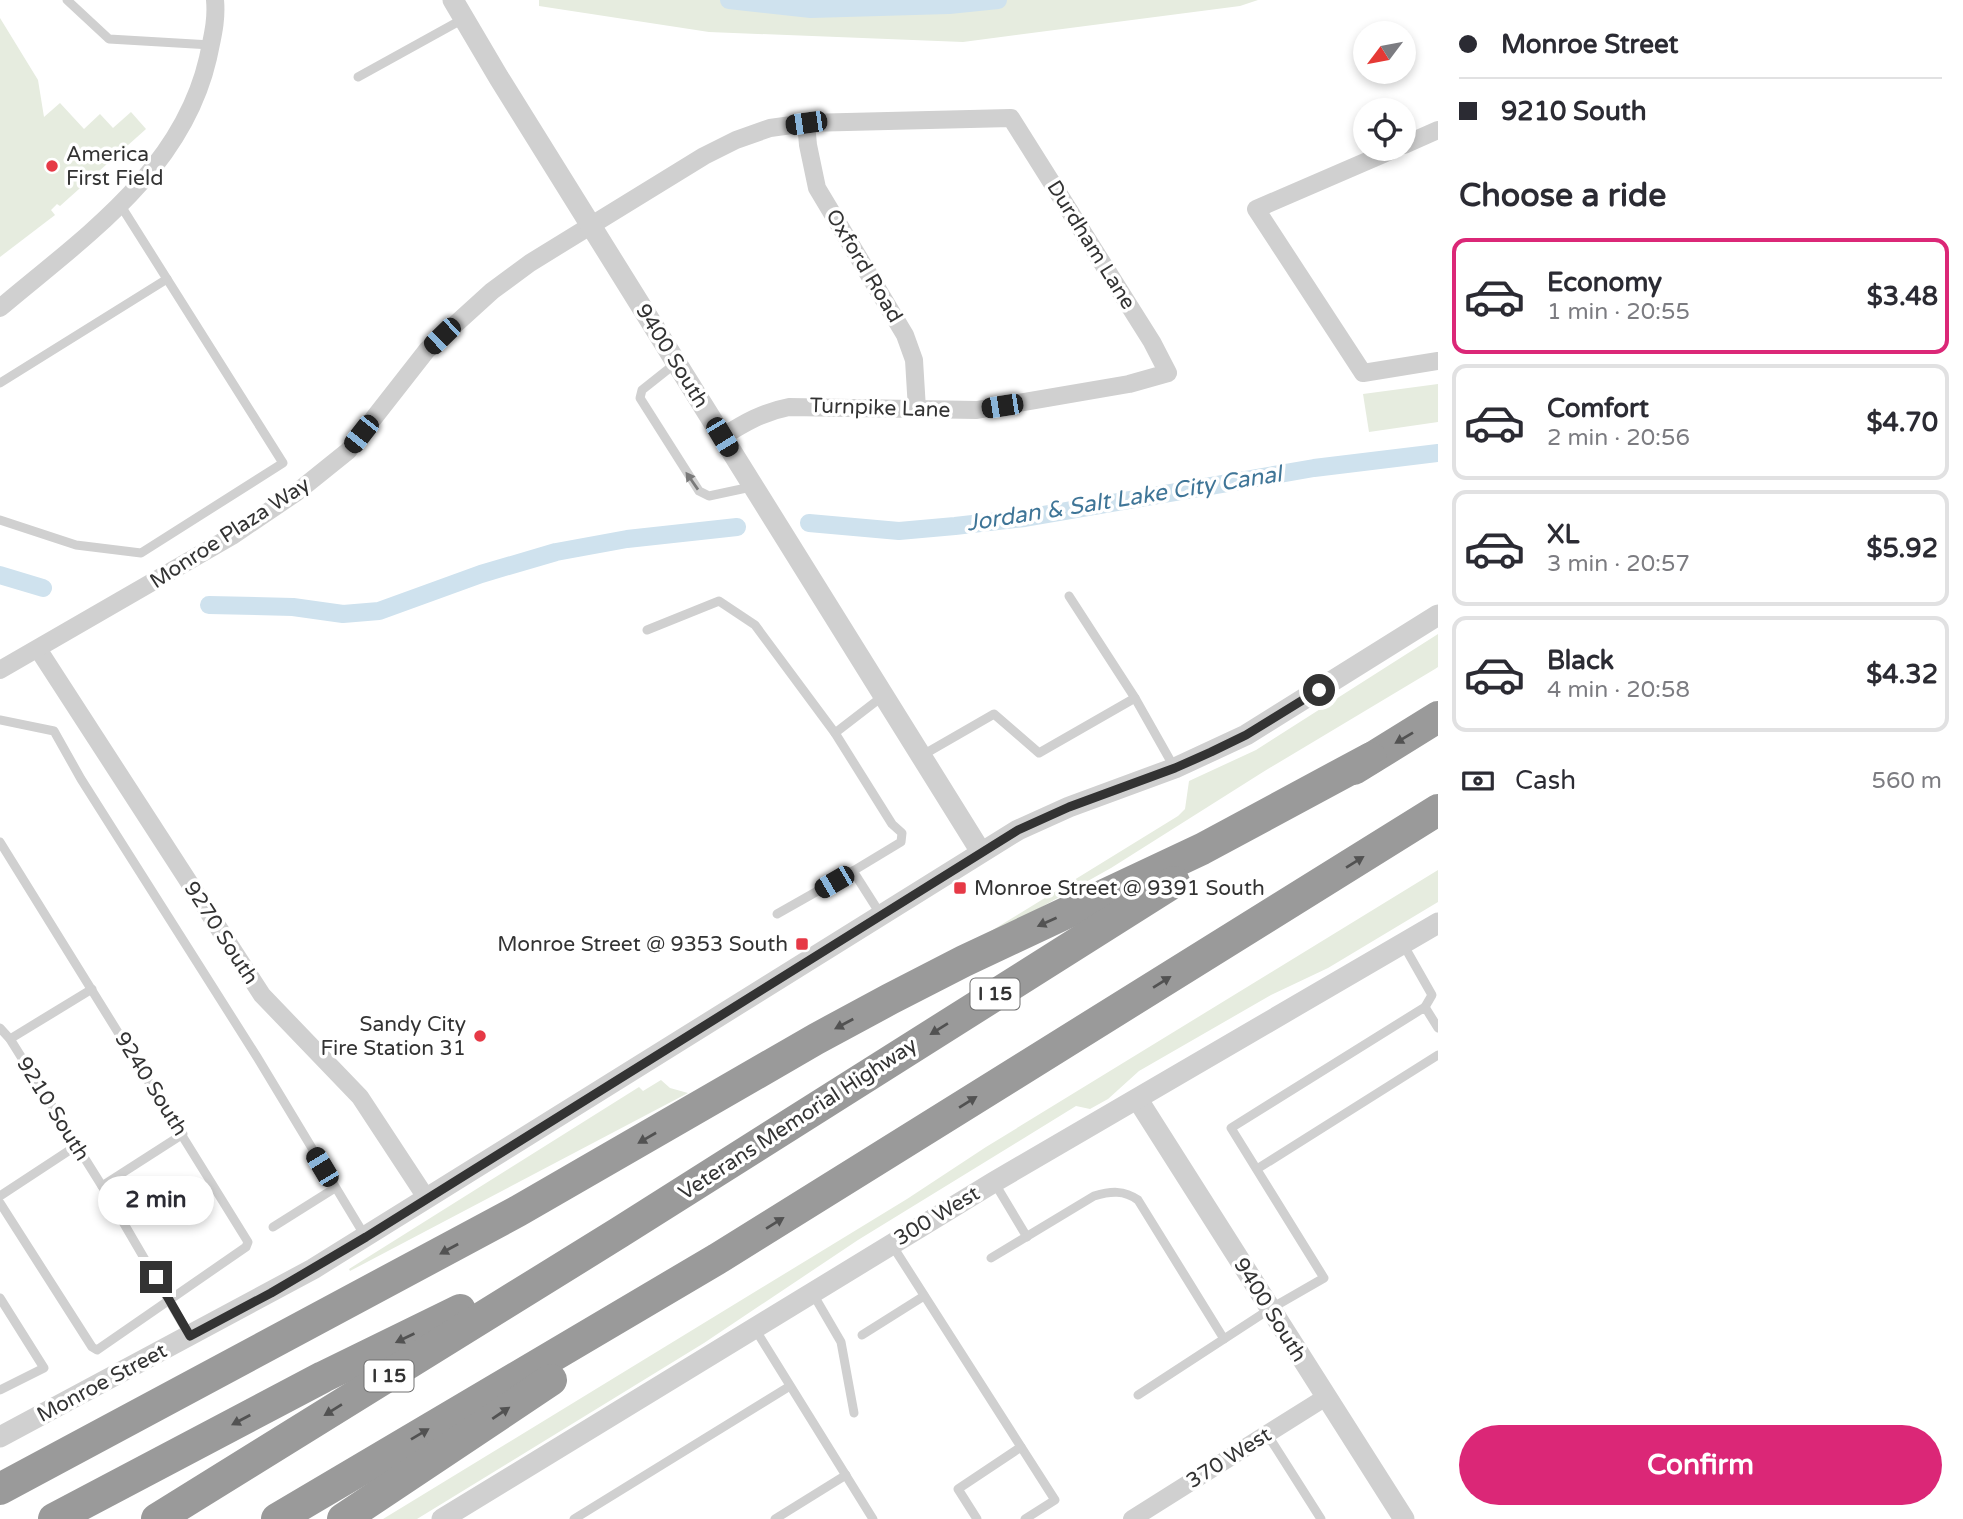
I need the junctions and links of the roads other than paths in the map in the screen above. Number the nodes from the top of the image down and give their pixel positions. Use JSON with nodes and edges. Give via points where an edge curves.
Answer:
{"nodes":[{"id":1,"x":67,"y":0,"type":"edge"},
{"id":2,"x":215,"y":0,"type":"edge"},
{"id":3,"x":458,"y":9,"type":"edge"},
{"id":4,"x":211,"y":45,"type":"junction"},
{"id":5,"x":358,"y":77,"type":"dead end"},
{"id":6,"x":1011,"y":118,"type":"joint"},
{"id":7,"x":806,"y":123,"type":"junction"},
{"id":8,"x":1438,"y":130,"type":"edge"},
{"id":9,"x":1416,"y":140,"type":"edge"},
{"id":10,"x":1367,"y":161,"type":"edge"},
{"id":11,"x":121,"y":206,"type":"junction"},
{"id":12,"x":591,"y":226,"type":"junction"},
{"id":13,"x":167,"y":279,"type":"junction"},
{"id":14,"x":0,"y":308,"type":"edge"},
{"id":15,"x":1438,"y":361,"type":"edge"},
{"id":16,"x":676,"y":363,"type":"junction"},
{"id":17,"x":1168,"y":373,"type":"joint"},
{"id":18,"x":0,"y":383,"type":"edge"},
{"id":19,"x":917,"y":409,"type":"junction"},
{"id":20,"x":722,"y":437,"type":"junction"},
{"id":21,"x":753,"y":487,"type":"junction"},
{"id":22,"x":0,"y":520,"type":"edge"},
{"id":23,"x":1069,"y":596,"type":"dead end"},
{"id":24,"x":1438,"y":615,"type":"edge"},
{"id":25,"x":647,"y":630,"type":"dead end"},
{"id":26,"x":38,"y":649,"type":"junction"},
{"id":27,"x":0,"y":670,"type":"edge"},
{"id":28,"x":883,"y":696,"type":"junction"},
{"id":29,"x":1135,"y":698,"type":"junction"},
{"id":30,"x":1438,"y":717,"type":"edge"},
{"id":31,"x":0,"y":720,"type":"edge"},
{"id":32,"x":835,"y":733,"type":"junction"},
{"id":33,"x":921,"y":756,"type":"junction"},
{"id":34,"x":1370,"y":758,"type":"junction"},
{"id":35,"x":1175,"y":768,"type":"junction"},
{"id":36,"x":1438,"y":810,"type":"edge"},
{"id":37,"x":0,"y":842,"type":"edge"},
{"id":38,"x":981,"y":852,"type":"junction"},
{"id":39,"x":3,"y":854,"type":"edge"},
{"id":40,"x":853,"y":871,"type":"junction"},
{"id":41,"x":777,"y":914,"type":"dead end"},
{"id":42,"x":881,"y":915,"type":"junction"},
{"id":43,"x":1438,"y":923,"type":"edge"},
{"id":44,"x":1403,"y":944,"type":"junction"},
{"id":45,"x":92,"y":989,"type":"junction"},
{"id":46,"x":1435,"y":995,"type":"edge"},
{"id":47,"x":1425,"y":1007,"type":"junction"},
{"id":48,"x":1438,"y":1028,"type":"edge"},
{"id":49,"x":3,"y":1034,"type":"edge"},
{"id":50,"x":1438,"y":1055,"type":"edge"},
{"id":51,"x":1138,"y":1100,"type":"junction"},
{"id":52,"x":183,"y":1134,"type":"junction"},
{"id":53,"x":76,"y":1146,"type":"junction"},
{"id":54,"x":1256,"y":1169,"type":"junction"},
{"id":55,"x":994,"y":1182,"type":"junction"},
{"id":56,"x":102,"y":1186,"type":"junction"},
{"id":57,"x":335,"y":1188,"type":"junction"},
{"id":58,"x":0,"y":1196,"type":"edge"},
{"id":59,"x":427,"y":1199,"type":"junction"},
{"id":60,"x":0,"y":1203,"type":"edge"},
{"id":61,"x":273,"y":1227,"type":"dead end"},
{"id":62,"x":620,"y":1232,"type":"junction"},
{"id":63,"x":366,"y":1237,"type":"junction"},
{"id":64,"x":1027,"y":1237,"type":"junction"},
{"id":65,"x":891,"y":1244,"type":"junction"},
{"id":66,"x":991,"y":1258,"type":"dead end"},
{"id":67,"x":717,"y":1259,"type":"junction"},
{"id":68,"x":812,"y":1293,"type":"junction"},
{"id":69,"x":924,"y":1296,"type":"junction"},
{"id":70,"x":0,"y":1298,"type":"edge"},
{"id":71,"x":169,"y":1300,"type":"junction"},
{"id":72,"x":1270,"y":1310,"type":"junction"},
{"id":73,"x":754,"y":1328,"type":"junction"},
{"id":74,"x":862,"y":1335,"type":"dead end"},
{"id":75,"x":190,"y":1336,"type":"junction"},
{"id":76,"x":1224,"y":1339,"type":"junction"},
{"id":77,"x":790,"y":1386,"type":"junction"},
{"id":78,"x":0,"y":1390,"type":"edge"},
{"id":79,"x":1138,"y":1395,"type":"dead end"},
{"id":80,"x":1326,"y":1397,"type":"junction"},
{"id":81,"x":854,"y":1413,"type":"dead end"},
{"id":82,"x":1268,"y":1434,"type":"junction"},
{"id":83,"x":0,"y":1437,"type":"edge"},
{"id":84,"x":1021,"y":1447,"type":"junction"},
{"id":85,"x":846,"y":1475,"type":"junction"},
{"id":86,"x":0,"y":1489,"type":"edge"},
{"id":87,"x":464,"y":1513,"type":"edge"},
{"id":88,"x":54,"y":1519,"type":"edge"},
{"id":89,"x":158,"y":1519,"type":"edge"},
{"id":90,"x":277,"y":1519,"type":"edge"},
{"id":91,"x":343,"y":1519,"type":"edge"},
{"id":92,"x":442,"y":1519,"type":"edge"},
{"id":93,"x":574,"y":1519,"type":"edge"},
{"id":94,"x":775,"y":1519,"type":"edge"},
{"id":95,"x":873,"y":1519,"type":"edge"},
{"id":96,"x":977,"y":1519,"type":"edge"},
{"id":97,"x":1025,"y":1519,"type":"edge"},
{"id":98,"x":1132,"y":1519,"type":"edge"},
{"id":99,"x":1321,"y":1519,"type":"edge"},
{"id":100,"x":1404,"y":1519,"type":"edge"}],
"edges":[{"from":1,"to":4,"type":"lane","via":[[109,40]]},
{"from":2,"to":4,"type":"street","via":[[217,19]]},
{"from":3,"to":5,"type":"lane"},
{"from":3,"to":12,"type":"street","name":"9400 South"},
{"from":4,"to":11,"type":"street","via":[[186,119],[164,155]]},
{"from":6,"to":7,"type":"street","name":"Monroe Plaza Way"},
{"from":6,"to":17,"type":"street","name":"Durdham Lane"},
{"from":7,"to":12,"type":"street","name":"Monroe Plaza Way","via":[[770,128],[736,140]]},
{"from":7,"to":19,"type":"street","name":"Oxford Road","via":[[817,188],[905,335],[915,360]]},
{"from":8,"to":9,"type":"street"},
{"from":10,"to":15,"type":"street","via":[[1256,209],[1363,373]]},
{"from":11,"to":13,"type":"lane"},
{"from":11,"to":14,"type":"street"},
{"from":12,"to":16,"type":"street","name":"9400 South"},
{"from":12,"to":26,"type":"street","name":"Monroe Plaza Way","via":[[530,263],[457,321],[331,467],[262,518]]},
{"from":13,"to":18,"type":"lane"},
{"from":13,"to":22,"type":"lane","via":[[283,463],[141,553],[76,545]]},
{"from":16,"to":20,"type":"street","name":"9400 South"},
{"from":21,"to":16,"type":"lane","one_way":true,"via":[[709,496],[699,491],[640,398],[642,390]]},
{"from":17,"to":19,"type":"street","name":"Turnpike Lane","via":[[977,410]]},
{"from":19,"to":20,"type":"street","name":"Turnpike Lane","via":[[789,407],[751,419]]},
{"from":20,"to":21,"type":"street","name":"9400 South"},
{"from":21,"to":28,"type":"street","name":"9400 South"},
{"from":23,"to":29,"type":"lane"},
{"from":24,"to":35,"type":"street","name":"Monroe Street","via":[[1267,723]]},
{"from":25,"to":32,"type":"lane","via":[[719,600],[755,625]]},
{"from":26,"to":27,"type":"street","name":"Monroe Plaza Way"},
{"from":26,"to":59,"type":"street","name":"9270 South","via":[[262,995],[360,1097]]},
{"from":28,"to":32,"type":"lane"},
{"from":28,"to":33,"type":"street","name":"9400 South"},
{"from":29,"to":33,"type":"lane","via":[[1039,752],[994,715]]},
{"from":29,"to":35,"type":"lane"},
{"from":30,"to":34,"type":"highway","name":"Veterans Memorial Highway","number":"I 15","one_way":true},
{"from":31,"to":57,"type":"lane","via":[[54,731]]},
{"from":32,"to":40,"type":"lane","via":[[902,833],[901,842]]},
{"from":33,"to":38,"type":"street","name":"9400 South"},
{"from":34,"to":62,"type":"highway","name":"Veterans Memorial Highway","number":"I 15","one_way":true},
{"from":34,"to":86,"type":"highway","one_way":true,"via":[[1202,849],[877,1006],[506,1217]]},
{"from":35,"to":38,"type":"street","name":"Monroe Street","via":[[1069,807]]},
{"from":67,"to":36,"type":"highway","one_way":true},
{"from":37,"to":39,"type":"lane","name":"9240 South"},
{"from":38,"to":42,"type":"street","name":"Monroe Street"},
{"from":39,"to":45,"type":"lane","name":"9240 South"},
{"from":40,"to":41,"type":"lane"},
{"from":40,"to":42,"type":"lane"},
{"from":42,"to":59,"type":"street","name":"Monroe Street"},
{"from":43,"to":44,"type":"street","name":"300 West"},
{"from":44,"to":46,"type":"lane"},
{"from":44,"to":51,"type":"street","name":"300 West"},
{"from":45,"to":49,"type":"lane"},
{"from":45,"to":52,"type":"lane","name":"9240 South"},
{"from":46,"to":47,"type":"lane"},
{"from":47,"to":48,"type":"lane"},
{"from":47,"to":54,"type":"lane","via":[[1231,1128]]},
{"from":49,"to":53,"type":"lane","name":"9210 South"},
{"from":50,"to":54,"type":"lane"},
{"from":51,"to":55,"type":"street","name":"300 West"},
{"from":51,"to":72,"type":"street","name":"9400 South"},
{"from":52,"to":56,"type":"lane"},
{"from":52,"to":71,"type":"lane","name":"9240 South","via":[[248,1242]]},
{"from":53,"to":56,"type":"lane","name":"9210 South"},
{"from":53,"to":58,"type":"lane"},
{"from":54,"to":72,"type":"lane","via":[[1324,1278]]},
{"from":55,"to":64,"type":"lane"},
{"from":55,"to":65,"type":"street","name":"300 West"},
{"from":56,"to":71,"type":"lane","name":"9210 South"},
{"from":57,"to":61,"type":"lane"},
{"from":57,"to":63,"type":"lane"},
{"from":59,"to":63,"type":"street","name":"Monroe Street"},
{"from":60,"to":71,"type":"lane","via":[[94,1349]]},
{"from":62,"to":88,"type":"highway","one_way":true,"via":[[323,1377]]},
{"from":62,"to":89,"type":"highway","name":"Veterans Memorial Highway","number":"I 15","one_way":true},
{"from":63,"to":75,"type":"street","name":"Monroe Street"},
{"from":64,"to":66,"type":"lane"},
{"from":64,"to":76,"type":"lane","via":[[1094,1196],[1130,1194]]},
{"from":65,"to":68,"type":"street","name":"300 West"},
{"from":65,"to":69,"type":"lane"},
{"from":90,"to":67,"type":"highway","one_way":true},
{"from":91,"to":67,"type":"highway","one_way":true,"via":[[569,1368]]},
{"from":68,"to":73,"type":"street","name":"300 West"},
{"from":68,"to":81,"type":"lane","via":[[841,1342]]},
{"from":69,"to":74,"type":"lane"},
{"from":69,"to":84,"type":"lane"},
{"from":70,"to":78,"type":"lane","via":[[44,1367]]},
{"from":71,"to":75,"type":"lane","name":"9210 South"},
{"from":72,"to":76,"type":"lane"},
{"from":72,"to":80,"type":"street","name":"9400 South"},
{"from":73,"to":77,"type":"lane"},
{"from":73,"to":87,"type":"street","name":"300 West"},
{"from":75,"to":83,"type":"street","name":"Monroe Street"},
{"from":76,"to":79,"type":"lane"},
{"from":77,"to":85,"type":"lane"},
{"from":77,"to":93,"type":"lane"},
{"from":80,"to":82,"type":"street","name":"370 West"},
{"from":80,"to":100,"type":"street","name":"9400 South"},
{"from":82,"to":98,"type":"street","name":"370 West"},
{"from":82,"to":99,"type":"lane"},
{"from":84,"to":96,"type":"lane","via":[[958,1489]]},
{"from":84,"to":97,"type":"lane","via":[[1055,1500]]},
{"from":85,"to":94,"type":"lane"},
{"from":85,"to":95,"type":"lane"},
{"from":87,"to":92,"type":"street","name":"300 West"}]}
